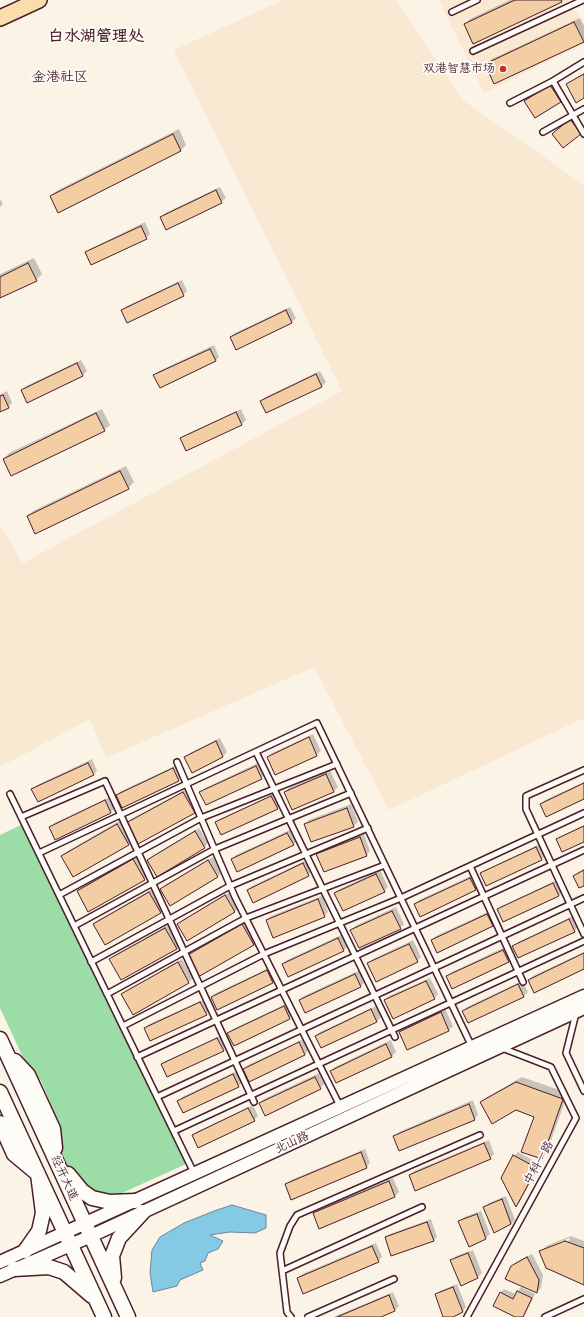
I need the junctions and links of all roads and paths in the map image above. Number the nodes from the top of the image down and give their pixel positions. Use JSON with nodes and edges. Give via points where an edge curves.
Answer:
{"nodes":[{"id":1,"x":39,"y":0,"type":"edge"},
{"id":2,"x":477,"y":0,"type":"edge"},
{"id":3,"x":583,"y":0,"type":"edge"},
{"id":4,"x":452,"y":12,"type":"dead end"},
{"id":5,"x":0,"y":18,"type":"edge"},
{"id":6,"x":473,"y":51,"type":"dead end"},
{"id":7,"x":584,"y":62,"type":"edge"},
{"id":8,"x":553,"y":81,"type":"junction"},
{"id":9,"x":510,"y":102,"type":"dead end"},
{"id":10,"x":584,"y":109,"type":"edge"},
{"id":11,"x":573,"y":115,"type":"junction"},
{"id":12,"x":543,"y":132,"type":"dead end"},
{"id":13,"x":584,"y":134,"type":"edge"},
{"id":14,"x":256,"y":752,"type":"junction"},
{"id":15,"x":177,"y":762,"type":"dead end"},
{"id":16,"x":337,"y":764,"type":"junction"},
{"id":17,"x":584,"y":770,"type":"edge"},
{"id":18,"x":186,"y":784,"type":"junction"},
{"id":19,"x":274,"y":789,"type":"junction"},
{"id":20,"x":351,"y":793,"type":"junction"},
{"id":21,"x":10,"y":794,"type":"dead end"},
{"id":22,"x":584,"y":813,"type":"edge"},
{"id":23,"x":120,"y":815,"type":"junction"},
{"id":24,"x":21,"y":817,"type":"junction"},
{"id":25,"x":201,"y":818,"type":"junction"},
{"id":26,"x":288,"y":819,"type":"junction"},
{"id":27,"x":368,"y":828,"type":"junction"},
{"id":28,"x":538,"y":834,"type":"junction"},
{"id":29,"x":215,"y":849,"type":"junction"},
{"id":30,"x":584,"y":850,"type":"edge"},
{"id":31,"x":138,"y":852,"type":"junction"},
{"id":32,"x":39,"y":853,"type":"junction"},
{"id":33,"x":306,"y":854,"type":"junction"},
{"id":34,"x":385,"y":865,"type":"junction"},
{"id":35,"x":552,"y":865,"type":"junction"},
{"id":36,"x":470,"y":866,"type":"junction"},
{"id":37,"x":152,"y":883,"type":"junction"},
{"id":38,"x":230,"y":886,"type":"junction"},
{"id":39,"x":323,"y":889,"type":"junction"},
{"id":40,"x":59,"y":894,"type":"junction"},
{"id":41,"x":484,"y":896,"type":"junction"},
{"id":42,"x":401,"y":898,"type":"junction"},
{"id":43,"x":584,"y":898,"type":"edge"},
{"id":44,"x":570,"y":904,"type":"junction"},
{"id":45,"x":246,"y":918,"type":"junction"},
{"id":46,"x":169,"y":919,"type":"junction"},
{"id":47,"x":340,"y":923,"type":"junction"},
{"id":48,"x":74,"y":926,"type":"junction"},
{"id":49,"x":416,"y":928,"type":"junction"},
{"id":50,"x":584,"y":934,"type":"edge"},
{"id":51,"x":502,"y":936,"type":"junction"},
{"id":52,"x":584,"y":941,"type":"edge"},
{"id":53,"x":184,"y":952,"type":"junction"},
{"id":54,"x":264,"y":954,"type":"junction"},
{"id":55,"x":356,"y":956,"type":"junction"},
{"id":56,"x":91,"y":962,"type":"junction"},
{"id":57,"x":435,"y":968,"type":"junction"},
{"id":58,"x":518,"y":972,"type":"junction"},
{"id":59,"x":523,"y":982,"type":"dead end"},
{"id":60,"x":200,"y":987,"type":"junction"},
{"id":61,"x":282,"y":990,"type":"junction"},
{"id":62,"x":107,"y":994,"type":"junction"},
{"id":63,"x":375,"y":996,"type":"junction"},
{"id":64,"x":584,"y":996,"type":"edge"},
{"id":65,"x":451,"y":1002,"type":"junction"},
{"id":66,"x":580,"y":1010,"type":"edge"},
{"id":67,"x":216,"y":1020,"type":"junction"},
{"id":68,"x":123,"y":1026,"type":"junction"},
{"id":69,"x":302,"y":1030,"type":"junction"},
{"id":70,"x":392,"y":1030,"type":"junction"},
{"id":71,"x":395,"y":1037,"type":"dead end"},
{"id":72,"x":2,"y":1044,"type":"edge"},
{"id":73,"x":472,"y":1047,"type":"junction"},
{"id":74,"x":499,"y":1047,"type":"junction"},
{"id":75,"x":137,"y":1057,"type":"junction"},
{"id":76,"x":235,"y":1061,"type":"junction"},
{"id":77,"x":319,"y":1064,"type":"junction"},
{"id":78,"x":584,"y":1091,"type":"edge"},
{"id":79,"x":0,"y":1092,"type":"edge"},
{"id":80,"x":251,"y":1095,"type":"junction"},
{"id":81,"x":157,"y":1098,"type":"junction"},
{"id":82,"x":254,"y":1102,"type":"dead end"},
{"id":83,"x":341,"y":1107,"type":"junction"},
{"id":84,"x":0,"y":1123,"type":"edge"},
{"id":85,"x":174,"y":1132,"type":"junction"},
{"id":86,"x":480,"y":1135,"type":"dead end"},
{"id":87,"x":56,"y":1160,"type":"junction"},
{"id":88,"x":38,"y":1174,"type":"junction"},
{"id":89,"x":194,"y":1174,"type":"junction"},
{"id":90,"x":139,"y":1206,"type":"junction"},
{"id":91,"x":422,"y":1207,"type":"dead end"},
{"id":92,"x":88,"y":1230,"type":"junction"},
{"id":93,"x":68,"y":1239,"type":"junction"},
{"id":94,"x":25,"y":1251,"type":"junction"},
{"id":95,"x":0,"y":1262,"type":"edge"},
{"id":96,"x":14,"y":1269,"type":"junction"},
{"id":97,"x":282,"y":1271,"type":"junction"},
{"id":98,"x":0,"y":1276,"type":"edge"},
{"id":99,"x":394,"y":1279,"type":"dead end"},
{"id":100,"x":115,"y":1288,"type":"junction"},
{"id":101,"x":96,"y":1299,"type":"junction"},
{"id":102,"x":584,"y":1299,"type":"edge"},
{"id":103,"x":104,"y":1317,"type":"edge"},
{"id":104,"x":128,"y":1317,"type":"edge"},
{"id":105,"x":291,"y":1317,"type":"edge"},
{"id":106,"x":308,"y":1317,"type":"edge"},
{"id":107,"x":467,"y":1317,"type":"edge"},
{"id":108,"x":544,"y":1317,"type":"edge"}],
"edges":[{"from":1,"to":5,"type":"main road"},
{"from":2,"to":4,"type":"lane"},
{"from":3,"to":6,"type":"lane"},
{"from":7,"to":8,"type":"lane"},
{"from":8,"to":9,"type":"lane"},
{"from":8,"to":11,"type":"lane"},
{"from":10,"to":11,"type":"lane"},
{"from":11,"to":12,"type":"lane"},
{"from":11,"to":13,"type":"lane"},
{"from":14,"to":16,"type":"lane","via":[[317,723]]},
{"from":14,"to":18,"type":"lane"},
{"from":14,"to":19,"type":"lane"},
{"from":15,"to":18,"type":"lane"},
{"from":16,"to":19,"type":"lane"},
{"from":16,"to":20,"type":"lane"},
{"from":17,"to":28,"type":"lane","via":[[526,796],[526,809]]},
{"from":18,"to":23,"type":"lane"},
{"from":18,"to":25,"type":"lane"},
{"from":19,"to":25,"type":"lane"},
{"from":19,"to":26,"type":"lane"},
{"from":20,"to":26,"type":"lane"},
{"from":20,"to":27,"type":"lane"},
{"from":21,"to":24,"type":"lane"},
{"from":22,"to":28,"type":"lane"},
{"from":23,"to":24,"type":"lane","via":[[104,781]]},
{"from":23,"to":31,"type":"lane"},
{"from":23,"to":32,"type":"lane"},
{"from":24,"to":32,"type":"lane"},
{"from":25,"to":29,"type":"lane"},
{"from":25,"to":31,"type":"lane"},
{"from":26,"to":29,"type":"lane"},
{"from":26,"to":33,"type":"lane"},
{"from":27,"to":33,"type":"lane"},
{"from":27,"to":34,"type":"lane"},
{"from":28,"to":35,"type":"lane"},
{"from":28,"to":36,"type":"lane"},
{"from":29,"to":37,"type":"lane"},
{"from":29,"to":38,"type":"lane"},
{"from":30,"to":35,"type":"lane"},
{"from":31,"to":37,"type":"lane"},
{"from":31,"to":40,"type":"lane"},
{"from":32,"to":40,"type":"lane"},
{"from":33,"to":38,"type":"lane"},
{"from":33,"to":39,"type":"lane"},
{"from":34,"to":39,"type":"lane"},
{"from":34,"to":42,"type":"lane"},
{"from":35,"to":41,"type":"lane"},
{"from":35,"to":44,"type":"lane"},
{"from":36,"to":41,"type":"lane"},
{"from":36,"to":42,"type":"lane"},
{"from":37,"to":46,"type":"lane"},
{"from":37,"to":48,"type":"lane"},
{"from":38,"to":45,"type":"lane"},
{"from":38,"to":46,"type":"lane"},
{"from":39,"to":45,"type":"lane"},
{"from":39,"to":47,"type":"lane"},
{"from":40,"to":48,"type":"lane"},
{"from":41,"to":49,"type":"lane"},
{"from":41,"to":51,"type":"lane"},
{"from":42,"to":47,"type":"lane"},
{"from":42,"to":49,"type":"lane"},
{"from":43,"to":44,"type":"lane"},
{"from":44,"to":50,"type":"lane"},
{"from":44,"to":51,"type":"lane"},
{"from":45,"to":53,"type":"lane"},
{"from":45,"to":54,"type":"lane"},
{"from":46,"to":53,"type":"lane"},
{"from":46,"to":56,"type":"lane"},
{"from":47,"to":54,"type":"lane"},
{"from":47,"to":55,"type":"lane"},
{"from":48,"to":56,"type":"lane"},
{"from":49,"to":55,"type":"lane"},
{"from":49,"to":57,"type":"lane"},
{"from":51,"to":57,"type":"lane"},
{"from":51,"to":58,"type":"lane"},
{"from":52,"to":58,"type":"lane"},
{"from":53,"to":60,"type":"lane"},
{"from":53,"to":62,"type":"lane"},
{"from":54,"to":60,"type":"lane"},
{"from":54,"to":61,"type":"lane"},
{"from":55,"to":61,"type":"lane"},
{"from":55,"to":63,"type":"lane"},
{"from":56,"to":62,"type":"lane"},
{"from":57,"to":63,"type":"lane"},
{"from":57,"to":65,"type":"lane"},
{"from":58,"to":59,"type":"lane"},
{"from":58,"to":65,"type":"lane"},
{"from":60,"to":67,"type":"lane"},
{"from":60,"to":68,"type":"lane"},
{"from":61,"to":67,"type":"lane"},
{"from":61,"to":69,"type":"lane"},
{"from":62,"to":68,"type":"lane"},
{"from":63,"to":69,"type":"lane"},
{"from":63,"to":70,"type":"lane"},
{"from":64,"to":73,"type":"street","name":"北山路"},
{"from":65,"to":70,"type":"lane"},
{"from":65,"to":73,"type":"lane"},
{"from":66,"to":74,"type":"street","name":"北山路"},
{"from":66,"to":78,"type":"lane","via":[[566,1053]]},
{"from":67,"to":75,"type":"lane"},
{"from":67,"to":76,"type":"lane"},
{"from":68,"to":75,"type":"lane"},
{"from":69,"to":76,"type":"lane"},
{"from":69,"to":77,"type":"lane"},
{"from":70,"to":71,"type":"lane"},
{"from":70,"to":77,"type":"lane"},
{"from":72,"to":87,"type":"main road","name":"经开大道"},
{"from":73,"to":83,"type":"street","name":"北山路"},
{"from":74,"to":90,"type":"street","name":"北山路"},
{"from":74,"to":107,"type":"lane","name":"中科一路","via":[[551,1067],[576,1118]]},
{"from":75,"to":81,"type":"lane"},
{"from":76,"to":80,"type":"lane"},
{"from":76,"to":81,"type":"lane"},
{"from":77,"to":80,"type":"lane"},
{"from":77,"to":83,"type":"lane"},
{"from":79,"to":88,"type":"main road","name":"经开大道"},
{"from":80,"to":82,"type":"lane"},
{"from":80,"to":85,"type":"lane"},
{"from":81,"to":85,"type":"lane"},
{"from":83,"to":89,"type":"street","name":"北山路"},
{"from":84,"to":88,"type":"main road","via":[[14,1154]]},
{"from":85,"to":89,"type":"lane"},
{"from":86,"to":97,"type":"lane","via":[[297,1215],[280,1253]]},
{"from":87,"to":90,"type":"main road","via":[[82,1191],[92,1198]]},
{"from":87,"to":92,"type":"main road","name":"经开大道"},
{"from":88,"to":93,"type":"main road","name":"经开大道"},
{"from":88,"to":94,"type":"main road","via":[[43,1213],[39,1231]]},
{"from":89,"to":90,"type":"street","name":"北山路"},
{"from":90,"to":92,"type":"street","name":"北山路"},
{"from":90,"to":100,"type":"main road","via":[[119,1238],[112,1256]]},
{"from":91,"to":97,"type":"lane"},
{"from":92,"to":93,"type":"street","name":"北山路"},
{"from":92,"to":100,"type":"main road","name":"经开大道"},
{"from":93,"to":94,"type":"street","name":"北山路"},
{"from":93,"to":96,"type":"street","name":"北山路"},
{"from":93,"to":101,"type":"main road","name":"经开大道"},
{"from":94,"to":95,"type":"street","name":"北山路"},
{"from":96,"to":98,"type":"street","name":"北山路"},
{"from":96,"to":101,"type":"main road","via":[[49,1267],[64,1272]]},
{"from":97,"to":105,"type":"lane","via":[[287,1312]]},
{"from":99,"to":106,"type":"lane"},
{"from":100,"to":104,"type":"main road","name":"经开大道"},
{"from":101,"to":103,"type":"main road","name":"经开大道"},
{"from":102,"to":108,"type":"lane"}]}
